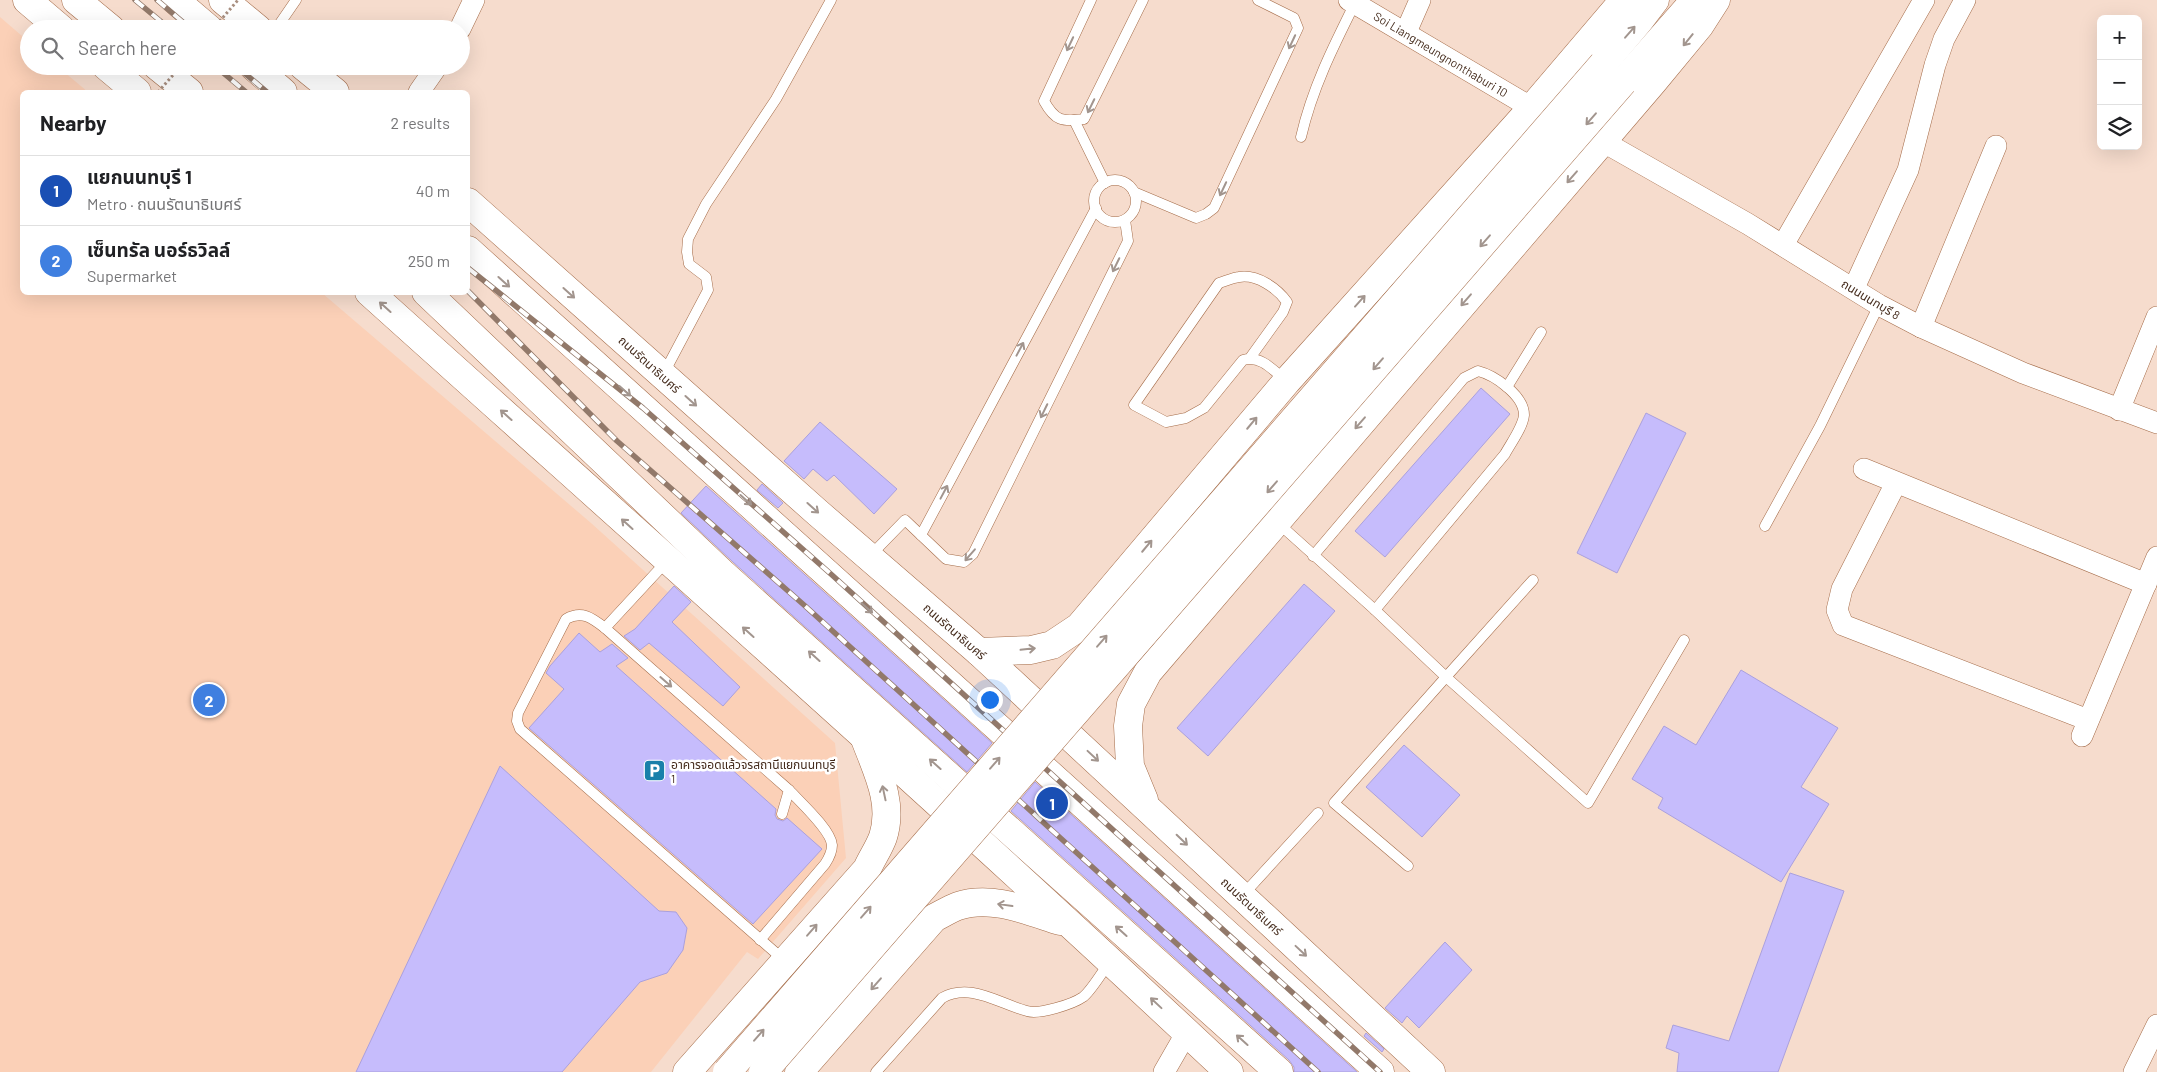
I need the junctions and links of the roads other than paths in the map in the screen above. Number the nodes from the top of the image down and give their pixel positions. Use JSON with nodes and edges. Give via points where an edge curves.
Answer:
{"nodes":[{"id":1,"x":27,"y":0,"type":"edge"},
{"id":2,"x":76,"y":0,"type":"edge"},
{"id":3,"x":175,"y":0,"type":"edge"},
{"id":4,"x":223,"y":0,"type":"edge"},
{"id":5,"x":296,"y":0,"type":"edge"},
{"id":6,"x":474,"y":0,"type":"edge"},
{"id":7,"x":831,"y":0,"type":"edge"},
{"id":8,"x":1091,"y":0,"type":"edge"},
{"id":9,"x":1143,"y":0,"type":"edge"},
{"id":10,"x":1258,"y":0,"type":"edge"},
{"id":11,"x":1420,"y":0,"type":"edge"},
{"id":12,"x":1624,"y":0,"type":"edge"},
{"id":13,"x":1655,"y":0,"type":"edge"},
{"id":14,"x":1695,"y":0,"type":"edge"},
{"id":15,"x":1716,"y":0,"type":"edge"},
{"id":16,"x":1924,"y":0,"type":"edge"},
{"id":17,"x":1965,"y":0,"type":"edge"},
{"id":18,"x":1352,"y":2,"type":"edge"},
{"id":19,"x":50,"y":20,"type":"edge"},
{"id":20,"x":100,"y":20,"type":"edge"},
{"id":21,"x":198,"y":20,"type":"edge"},
{"id":22,"x":247,"y":20,"type":"edge"},
{"id":23,"x":282,"y":20,"type":"edge"},
{"id":24,"x":464,"y":20,"type":"edge"},
{"id":25,"x":1406,"y":32,"type":"junction"},
{"id":26,"x":117,"y":75,"type":"edge"},
{"id":27,"x":168,"y":75,"type":"edge"},
{"id":28,"x":263,"y":75,"type":"edge"},
{"id":29,"x":315,"y":75,"type":"edge"},
{"id":30,"x":431,"y":75,"type":"edge"},
{"id":31,"x":135,"y":90,"type":"edge"},
{"id":32,"x":187,"y":90,"type":"edge"},
{"id":33,"x":281,"y":90,"type":"edge"},
{"id":34,"x":333,"y":90,"type":"edge"},
{"id":35,"x":420,"y":90,"type":"edge"},
{"id":36,"x":1532,"y":108,"type":"junction"},
{"id":37,"x":1074,"y":120,"type":"junction"},
{"id":38,"x":1301,"y":137,"type":"dead end"},
{"id":39,"x":1602,"y":142,"type":"junction"},
{"id":40,"x":1996,"y":146,"type":"dead end"},
{"id":41,"x":1105,"y":183,"type":"junction"},
{"id":42,"x":1134,"y":192,"type":"junction"},
{"id":43,"x":470,"y":204,"type":"edge"},
{"id":44,"x":1096,"y":208,"type":"junction"},
{"id":45,"x":1125,"y":220,"type":"junction"},
{"id":46,"x":1783,"y":245,"type":"junction"},
{"id":47,"x":470,"y":252,"type":"edge"},
{"id":48,"x":1854,"y":288,"type":"junction"},
{"id":49,"x":372,"y":295,"type":"edge"},
{"id":50,"x":429,"y":295,"type":"edge"},
{"id":51,"x":1879,"y":305,"type":"junction"},
{"id":52,"x":2157,"y":317,"type":"edge"},
{"id":53,"x":1921,"y":327,"type":"junction"},
{"id":54,"x":1541,"y":332,"type":"dead end"},
{"id":55,"x":1250,"y":358,"type":"junction"},
{"id":56,"x":663,"y":375,"type":"junction"},
{"id":57,"x":1287,"y":381,"type":"junction"},
{"id":58,"x":1507,"y":387,"type":"junction"},
{"id":59,"x":2119,"y":410,"type":"junction"},
{"id":60,"x":2157,"y":423,"type":"edge"},
{"id":61,"x":1864,"y":469,"type":"dead end"},
{"id":62,"x":1896,"y":484,"type":"junction"},
{"id":63,"x":1276,"y":521,"type":"junction"},
{"id":64,"x":1765,"y":526,"type":"dead end"},
{"id":65,"x":921,"y":535,"type":"junction"},
{"id":66,"x":1313,"y":556,"type":"junction"},
{"id":67,"x":869,"y":557,"type":"junction"},
{"id":68,"x":2157,"y":557,"type":"edge"},
{"id":69,"x":668,"y":561,"type":"junction"},
{"id":70,"x":1533,"y":580,"type":"dead end"},
{"id":71,"x":2146,"y":584,"type":"junction"},
{"id":72,"x":1375,"y":610,"type":"junction"},
{"id":73,"x":606,"y":628,"type":"junction"},
{"id":74,"x":1078,"y":628,"type":"junction"},
{"id":75,"x":1684,"y":640,"type":"dead end"},
{"id":76,"x":979,"y":652,"type":"junction"},
{"id":77,"x":1148,"y":672,"type":"junction"},
{"id":78,"x":1446,"y":677,"type":"junction"},
{"id":79,"x":863,"y":734,"type":"junction"},
{"id":80,"x":789,"y":790,"type":"junction"},
{"id":81,"x":1147,"y":806,"type":"junction"},
{"id":82,"x":1318,"y":813,"type":"dead end"},
{"id":83,"x":782,"y":814,"type":"dead end"},
{"id":84,"x":1408,"y":866,"type":"dead end"},
{"id":85,"x":867,"y":868,"type":"junction"},
{"id":86,"x":1242,"y":897,"type":"junction"},
{"id":87,"x":934,"y":918,"type":"junction"},
{"id":88,"x":1068,"y":924,"type":"junction"},
{"id":89,"x":760,"y":940,"type":"junction"},
{"id":90,"x":1111,"y":960,"type":"junction"},
{"id":91,"x":785,"y":961,"type":"junction"},
{"id":92,"x":2157,"y":1025,"type":"edge"},
{"id":93,"x":1186,"y":1032,"type":"junction"},
{"id":94,"x":687,"y":1072,"type":"edge"},
{"id":95,"x":727,"y":1072,"type":"edge"},
{"id":96,"x":763,"y":1072,"type":"edge"},
{"id":97,"x":799,"y":1072,"type":"edge"},
{"id":98,"x":876,"y":1072,"type":"edge"},
{"id":99,"x":1164,"y":1072,"type":"edge"},
{"id":100,"x":1229,"y":1072,"type":"edge"},
{"id":101,"x":1278,"y":1072,"type":"edge"},
{"id":102,"x":1380,"y":1072,"type":"edge"},
{"id":103,"x":1431,"y":1072,"type":"edge"},
{"id":104,"x":2134,"y":1072,"type":"edge"}],
"edges":[{"from":1,"to":19,"type":"main road"},
{"from":2,"to":20,"type":"main road"},
{"from":3,"to":21,"type":"main road"},
{"from":4,"to":22,"type":"main road"},
{"from":5,"to":23,"type":"lane"},
{"from":6,"to":24,"type":"street"},
{"from":7,"to":56,"type":"lane","via":[[776,99],[706,204],[688,239],[689,264],[706,278],[708,290]]},
{"from":8,"to":37,"type":"lane","one_way":true,"via":[[1044,101],[1051,114],[1066,122]]},
{"from":9,"to":37,"type":"lane","one_way":true,"via":[[1084,119]]},
{"from":10,"to":42,"type":"lane","one_way":true,"via":[[1294,18],[1298,28],[1214,208],[1196,218]]},
{"from":11,"to":25,"type":"street"},
{"from":12,"to":36,"type":"main road"},
{"from":95,"to":13,"type":"main road","one_way":true,"bridge":true,"via":[[1603,64]]},
{"from":14,"to":96,"type":"main road","one_way":true,"bridge":true},
{"from":15,"to":39,"type":"main road","one_way":true,"via":[[1694,32]]},
{"from":16,"to":46,"type":"street"},
{"from":17,"to":48,"type":"street","via":[[1944,39],[1935,65],[1908,170]]},
{"from":18,"to":25,"type":"street","name":"Soi Liangmeungnonthaburi 10"},
{"from":18,"to":38,"type":"lane","via":[[1318,80]]},
{"from":25,"to":36,"type":"street","name":"Soi Liangmeungnonthaburi 10"},
{"from":26,"to":31,"type":"main road"},
{"from":27,"to":32,"type":"main road"},
{"from":28,"to":33,"type":"main road"},
{"from":29,"to":34,"type":"main road"},
{"from":30,"to":35,"type":"street"},
{"from":57,"to":36,"type":"main road","one_way":true},
{"from":37,"to":41,"type":"lane"},
{"from":39,"to":46,"type":"street","name":"ถนนนนทบุรี 8"},
{"from":39,"to":63,"type":"main road","one_way":true},
{"from":40,"to":53,"type":"street"},
{"from":41,"to":42,"type":"lane","via":[[1124,183]]},
{"from":41,"to":44,"type":"lane","via":[[1096,194]]},
{"from":42,"to":45,"type":"lane","via":[[1134,211]]},
{"from":43,"to":56,"type":"main road","name":"ถนนรัตนาธิเบศร์","one_way":true},
{"from":44,"to":45,"type":"lane","via":[[1104,219],[1111,222]]},
{"from":65,"to":44,"type":"lane","one_way":true},
{"from":45,"to":65,"type":"lane","one_way":true,"via":[[1128,241],[973,554],[964,562],[946,559]]},
{"from":46,"to":48,"type":"street","name":"ถนนนนทบุรี 8"},
{"from":47,"to":102,"type":"main road","one_way":true},
{"from":48,"to":51,"type":"street","name":"ถนนนนทบุรี 8"},
{"from":69,"to":49,"type":"main road","one_way":true},
{"from":101,"to":50,"type":"main road","one_way":true,"via":[[722,573]]},
{"from":51,"to":53,"type":"street","name":"ถนนนนทบุรี 8"},
{"from":51,"to":64,"type":"lane","via":[[1820,426]]},
{"from":52,"to":59,"type":"street"},
{"from":53,"to":59,"type":"street","name":"ถนนนนทบุรี 8","via":[[2023,373]]},
{"from":54,"to":58,"type":"lane"},
{"from":55,"to":55,"type":"lane","via":[[1287,302],[1280,293],[1256,278],[1240,276],[1219,282],[1134,405],[1166,422],[1186,418],[1204,408],[1243,360]]},
{"from":55,"to":57,"type":"lane","via":[[1259,359]]},
{"from":56,"to":67,"type":"main road","name":"ถนนรัตนาธิเบศร์","one_way":true},
{"from":74,"to":57,"type":"main road","one_way":true},
{"from":58,"to":66,"type":"lane","via":[[1489,374],[1478,371],[1464,378]]},
{"from":58,"to":72,"type":"lane","via":[[1518,399],[1524,414],[1505,454]]},
{"from":59,"to":60,"type":"street","name":"ถนนนนทบุรี 8"},
{"from":61,"to":62,"type":"street"},
{"from":62,"to":71,"type":"street"},
{"from":62,"to":71,"type":"street","via":[[1842,589],[1837,610],[1843,625],[2085,728]]},
{"from":63,"to":66,"type":"lane"},
{"from":63,"to":77,"type":"main road"},
{"from":65,"to":67,"type":"lane","via":[[905,520]]},
{"from":66,"to":72,"type":"lane"},
{"from":67,"to":76,"type":"main road","name":"ถนนรัตนาธิเบศร์"},
{"from":68,"to":71,"type":"street"},
{"from":69,"to":73,"type":"lane"},
{"from":79,"to":69,"type":"main road","one_way":true},
{"from":70,"to":78,"type":"lane"},
{"from":72,"to":78,"type":"lane"},
{"from":73,"to":80,"type":"lane","one_way":true,"via":[[627,654]]},
{"from":73,"to":89,"type":"lane","via":[[587,615],[574,614],[566,618],[518,713],[520,729]]},
{"from":76,"to":74,"type":"main road","one_way":true,"via":[[1031,650],[1052,645]]},
{"from":74,"to":77,"type":"main road","via":[[1076,660],[1086,677],[1101,686],[1124,688]]},
{"from":75,"to":78,"type":"lane","via":[[1588,803]]},
{"from":76,"to":81,"type":"main road","name":"ถนนรัตนาธิเบศร์","one_way":true},
{"from":77,"to":81,"type":"main road","via":[[1131,704],[1128,726],[1130,766]]},
{"from":78,"to":84,"type":"lane","via":[[1334,803]]},
{"from":85,"to":79,"type":"main road","one_way":true,"via":[[883,837],[887,814],[884,790]]},
{"from":79,"to":88,"type":"main road"},
{"from":80,"to":83,"type":"lane"},
{"from":80,"to":89,"type":"lane","via":[[827,832],[832,844],[831,854],[826,864]]},
{"from":81,"to":86,"type":"main road","name":"ถนนรัตนาธิเบศร์","one_way":true},
{"from":82,"to":86,"type":"lane"},
{"from":85,"to":87,"type":"main road","via":[[895,857],[911,862],[927,875]]},
{"from":91,"to":85,"type":"main road","one_way":true},
{"from":86,"to":103,"type":"main road","name":"ถนนรัตนาธิเบศร์","one_way":true},
{"from":88,"to":87,"type":"main road","one_way":true,"via":[[1012,905],[985,902],[959,906]]},
{"from":87,"to":97,"type":"main road","one_way":true},
{"from":88,"to":90,"type":"main road"},
{"from":89,"to":91,"type":"lane"},
{"from":93,"to":90,"type":"main road","one_way":true},
{"from":90,"to":98,"type":"lane","via":[[1084,997],[1058,1008],[1029,1012],[987,996],[954,992],[942,998]]},
{"from":91,"to":94,"type":"main road"},
{"from":92,"to":104,"type":"street"},
{"from":93,"to":99,"type":"street"},
{"from":93,"to":100,"type":"main road"}]}
